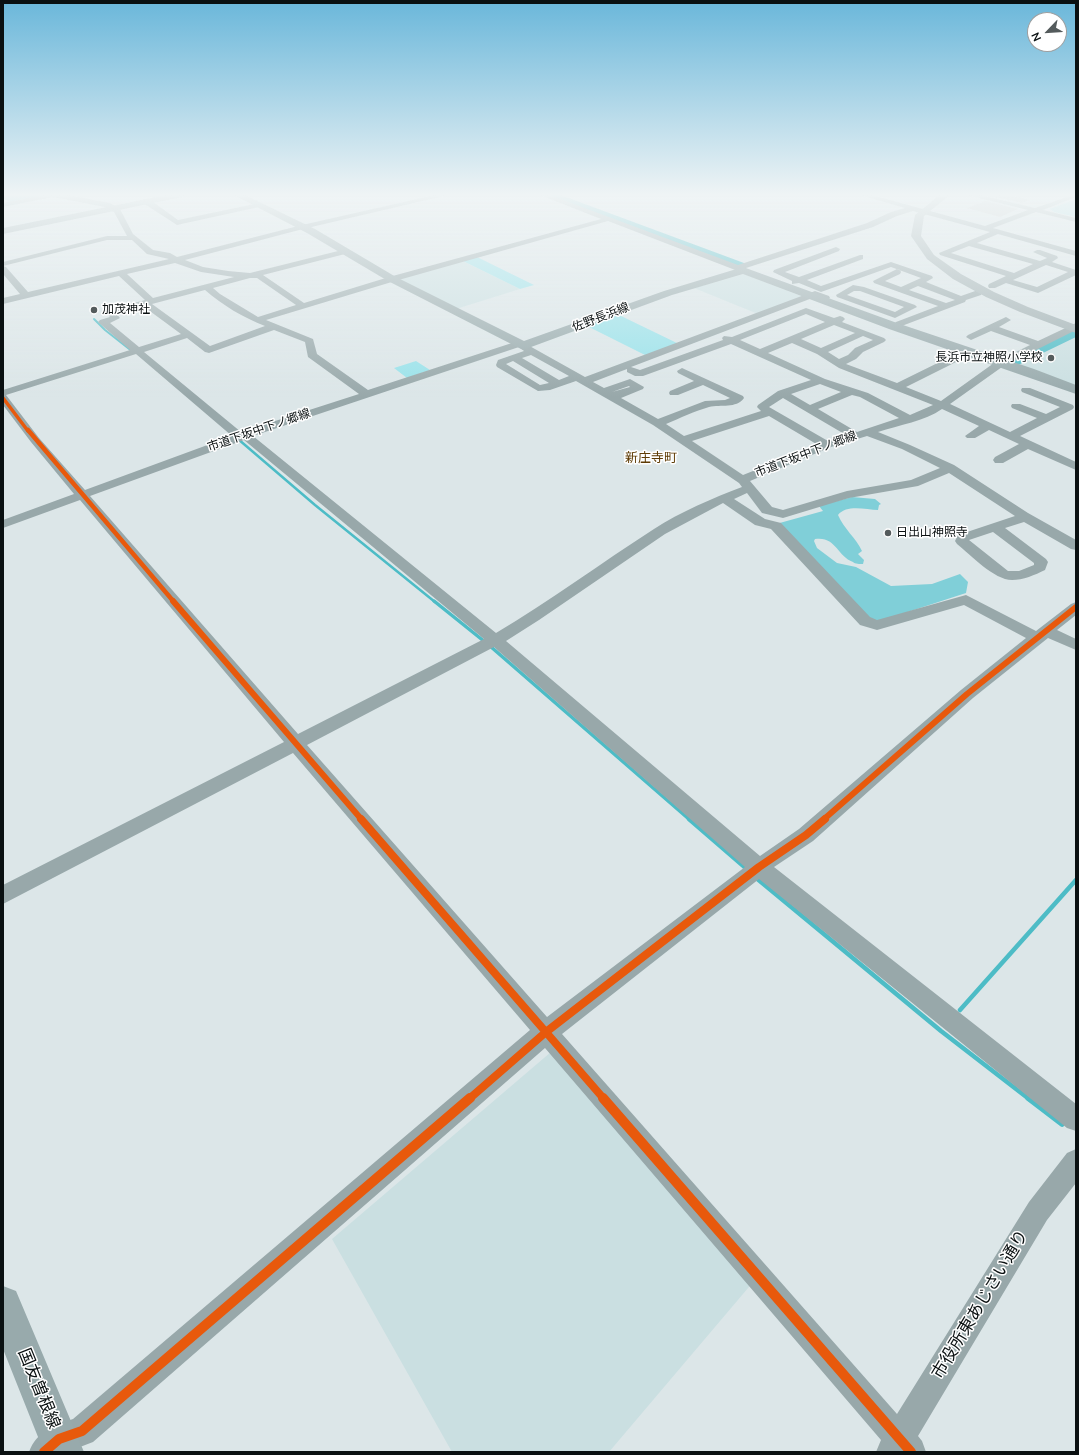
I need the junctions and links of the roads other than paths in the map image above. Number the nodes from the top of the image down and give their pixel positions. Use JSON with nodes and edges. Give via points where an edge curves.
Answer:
{"nodes":[{"id":1,"x":167,"y":262,"type":"edge"},
{"id":2,"x":181,"y":262,"type":"edge"},
{"id":3,"x":305,"y":262,"type":"edge"},
{"id":4,"x":364,"y":262,"type":"edge"},
{"id":5,"x":454,"y":262,"type":"edge"},
{"id":6,"x":722,"y":262,"type":"edge"},
{"id":7,"x":762,"y":262,"type":"edge"},
{"id":8,"x":801,"y":262,"type":"edge"},
{"id":9,"x":811,"y":262,"type":"edge"},
{"id":10,"x":854,"y":262,"type":"edge"},
{"id":11,"x":874,"y":262,"type":"edge"},
{"id":12,"x":937,"y":262,"type":"edge"},
{"id":13,"x":967,"y":262,"type":"edge"},
{"id":14,"x":991,"y":262,"type":"edge"},
{"id":15,"x":1039,"y":262,"type":"edge"},
{"id":16,"x":1043,"y":263,"type":"junction"},
{"id":17,"x":838,"y":266,"type":"junction"},
{"id":18,"x":885,"y":266,"type":"junction"},
{"id":19,"x":741,"y":269,"type":"junction"},
{"id":20,"x":830,"y":269,"type":"junction"},
{"id":21,"x":906,"y":269,"type":"junction"},
{"id":22,"x":3,"y":270,"type":"edge"},
{"id":23,"x":121,"y":272,"type":"junction"},
{"id":24,"x":1024,"y":272,"type":"junction"},
{"id":25,"x":862,"y":274,"type":"junction"},
{"id":26,"x":255,"y":275,"type":"junction"},
{"id":27,"x":1010,"y":278,"type":"junction"},
{"id":28,"x":392,"y":279,"type":"junction"},
{"id":29,"x":1060,"y":279,"type":"junction"},
{"id":30,"x":799,"y":280,"type":"junction"},
{"id":31,"x":1071,"y":282,"type":"dead end"},
{"id":32,"x":919,"y":283,"type":"junction"},
{"id":33,"x":784,"y":286,"type":"junction"},
{"id":34,"x":992,"y":286,"type":"dead end"},
{"id":35,"x":207,"y":288,"type":"junction"},
{"id":36,"x":901,"y":290,"type":"junction"},
{"id":37,"x":978,"y":293,"type":"dead end"},
{"id":38,"x":812,"y":295,"type":"junction"},
{"id":39,"x":26,"y":296,"type":"junction"},
{"id":40,"x":960,"y":299,"type":"junction"},
{"id":41,"x":3,"y":301,"type":"edge"},
{"id":42,"x":149,"y":302,"type":"junction"},
{"id":43,"x":303,"y":306,"type":"junction"},
{"id":44,"x":870,"y":306,"type":"junction"},
{"id":45,"x":946,"y":306,"type":"junction"},
{"id":46,"x":912,"y":307,"type":"junction"},
{"id":47,"x":858,"y":311,"type":"junction"},
{"id":48,"x":928,"y":313,"type":"junction"},
{"id":49,"x":257,"y":320,"type":"junction"},
{"id":50,"x":1006,"y":320,"type":"dead end"},
{"id":51,"x":834,"y":321,"type":"junction"},
{"id":52,"x":896,"y":325,"type":"junction"},
{"id":53,"x":273,"y":327,"type":"junction"},
{"id":54,"x":990,"y":327,"type":"junction"},
{"id":55,"x":1075,"y":327,"type":"edge"},
{"id":56,"x":714,"y":332,"type":"junction"},
{"id":57,"x":863,"y":333,"type":"junction"},
{"id":58,"x":187,"y":335,"type":"junction"},
{"id":59,"x":971,"y":337,"type":"dead end"},
{"id":60,"x":792,"y":339,"type":"junction"},
{"id":61,"x":732,"y":340,"type":"junction"},
{"id":62,"x":1038,"y":345,"type":"junction"},
{"id":63,"x":524,"y":347,"type":"junction"},
{"id":64,"x":747,"y":347,"type":"junction"},
{"id":65,"x":964,"y":350,"type":"junction"},
{"id":66,"x":138,"y":351,"type":"junction"},
{"id":67,"x":732,"y":352,"type":"dead end"},
{"id":68,"x":821,"y":352,"type":"junction"},
{"id":69,"x":760,"y":353,"type":"junction"},
{"id":70,"x":515,"y":358,"type":"junction"},
{"id":71,"x":840,"y":363,"type":"junction"},
{"id":72,"x":1002,"y":363,"type":"junction"},
{"id":73,"x":696,"y":366,"type":"dead end"},
{"id":74,"x":625,"y":367,"type":"junction"},
{"id":75,"x":639,"y":374,"type":"junction"},
{"id":76,"x":581,"y":379,"type":"junction"},
{"id":77,"x":653,"y":381,"type":"dead end"},
{"id":78,"x":703,"y":381,"type":"junction"},
{"id":79,"x":821,"y":381,"type":"junction"},
{"id":80,"x":558,"y":384,"type":"junction"},
{"id":81,"x":898,"y":387,"type":"junction"},
{"id":82,"x":1026,"y":390,"type":"dead end"},
{"id":83,"x":1076,"y":390,"type":"edge"},
{"id":84,"x":851,"y":392,"type":"junction"},
{"id":85,"x":3,"y":393,"type":"edge"},
{"id":86,"x":674,"y":393,"type":"dead end"},
{"id":87,"x":782,"y":393,"type":"junction"},
{"id":88,"x":366,"y":394,"type":"junction"},
{"id":89,"x":3,"y":398,"type":"edge"},
{"id":90,"x":730,"y":401,"type":"junction"},
{"id":91,"x":942,"y":405,"type":"junction"},
{"id":92,"x":1016,"y":406,"type":"dead end"},
{"id":93,"x":810,"y":409,"type":"junction"},
{"id":94,"x":688,"y":411,"type":"junction"},
{"id":95,"x":769,"y":412,"type":"junction"},
{"id":96,"x":709,"y":415,"type":"junction"},
{"id":97,"x":754,"y":416,"type":"junction"},
{"id":98,"x":674,"y":417,"type":"junction"},
{"id":99,"x":1046,"y":418,"type":"junction"},
{"id":100,"x":910,"y":419,"type":"junction"},
{"id":101,"x":742,"y":420,"type":"junction"},
{"id":102,"x":988,"y":422,"type":"junction"},
{"id":103,"x":657,"y":423,"type":"junction"},
{"id":104,"x":729,"y":424,"type":"junction"},
{"id":105,"x":715,"y":429,"type":"junction"},
{"id":106,"x":700,"y":434,"type":"junction"},
{"id":107,"x":862,"y":434,"type":"junction"},
{"id":108,"x":971,"y":436,"type":"dead end"},
{"id":109,"x":1011,"y":436,"type":"junction"},
{"id":110,"x":239,"y":437,"type":"junction"},
{"id":111,"x":683,"y":440,"type":"junction"},
{"id":112,"x":1028,"y":444,"type":"junction"},
{"id":113,"x":827,"y":445,"type":"junction"},
{"id":114,"x":999,"y":460,"type":"dead end"},
{"id":115,"x":1076,"y":466,"type":"edge"},
{"id":116,"x":950,"y":468,"type":"junction"},
{"id":117,"x":746,"y":484,"type":"junction"},
{"id":118,"x":82,"y":495,"type":"junction"},
{"id":119,"x":724,"y":498,"type":"junction"},
{"id":120,"x":1025,"y":517,"type":"junction"},
{"id":121,"x":3,"y":524,"type":"edge"},
{"id":122,"x":995,"y":527,"type":"junction"},
{"id":123,"x":1076,"y":546,"type":"edge"},
{"id":124,"x":1076,"y":607,"type":"edge"},
{"id":125,"x":1042,"y":635,"type":"junction"},
{"id":126,"x":489,"y":643,"type":"junction"},
{"id":127,"x":1076,"y":645,"type":"edge"},
{"id":128,"x":295,"y":743,"type":"junction"},
{"id":129,"x":759,"y":867,"type":"junction"},
{"id":130,"x":3,"y":895,"type":"edge"},
{"id":131,"x":546,"y":1032,"type":"junction"},
{"id":132,"x":1076,"y":1119,"type":"edge"},
{"id":133,"x":1076,"y":1162,"type":"edge"},
{"id":134,"x":3,"y":1304,"type":"edge"},
{"id":135,"x":901,"y":1447,"type":"edge"},
{"id":136,"x":56,"y":1448,"type":"edge"}],
"edges":[{"from":1,"to":23,"type":"street"},
{"from":2,"to":26,"type":"street","via":[[228,274]]},
{"from":3,"to":26,"type":"street"},
{"from":4,"to":28,"type":"main road"},
{"from":5,"to":28,"type":"street"},
{"from":6,"to":19,"type":"street"},
{"from":7,"to":19,"type":"street"},
{"from":8,"to":30,"type":"street","via":[[776,271]]},
{"from":9,"to":20,"type":"street"},
{"from":10,"to":17,"type":"street"},
{"from":11,"to":18,"type":"street"},
{"from":12,"to":55,"type":"highway","via":[[975,288],[1020,308]]},
{"from":13,"to":27,"type":"street"},
{"from":14,"to":24,"type":"street"},
{"from":15,"to":16,"type":"street"},
{"from":16,"to":24,"type":"street"},
{"from":16,"to":29,"type":"street","via":[[1075,271]]},
{"from":17,"to":20,"type":"street"},
{"from":17,"to":25,"type":"street"},
{"from":18,"to":21,"type":"street","via":[[891,264]]},
{"from":18,"to":25,"type":"street"},
{"from":19,"to":33,"type":"main road"},
{"from":19,"to":63,"type":"main road","name":"佐野長浜線","via":[[668,293]]},
{"from":20,"to":30,"type":"street"},
{"from":21,"to":32,"type":"street","via":[[930,278]]},
{"from":21,"to":36,"type":"street","via":[[877,281]]},
{"from":22,"to":39,"type":"street"},
{"from":23,"to":39,"type":"street"},
{"from":23,"to":42,"type":"street"},
{"from":24,"to":27,"type":"street"},
{"from":25,"to":30,"type":"street","via":[[824,288]]},
{"from":26,"to":35,"type":"street"},
{"from":26,"to":43,"type":"street"},
{"from":27,"to":29,"type":"street","via":[[1038,290]]},
{"from":27,"to":34,"type":"street"},
{"from":28,"to":43,"type":"street"},
{"from":28,"to":63,"type":"main road"},
{"from":29,"to":31,"type":"street"},
{"from":30,"to":33,"type":"street"},
{"from":32,"to":36,"type":"street"},
{"from":32,"to":40,"type":"street"},
{"from":33,"to":38,"type":"main road"},
{"from":35,"to":42,"type":"street"},
{"from":35,"to":49,"type":"street"},
{"from":36,"to":45,"type":"street"},
{"from":37,"to":40,"type":"street"},
{"from":38,"to":47,"type":"main road"},
{"from":38,"to":56,"type":"street"},
{"from":39,"to":41,"type":"street"},
{"from":40,"to":45,"type":"street","via":[[962,300]]},
{"from":42,"to":58,"type":"street"},
{"from":42,"to":66,"type":"street","via":[[111,312],[115,318],[103,322]]},
{"from":43,"to":49,"type":"street"},
{"from":44,"to":46,"type":"street","via":[[895,314]]},
{"from":44,"to":46,"type":"street","via":[[840,295],[858,288]]},
{"from":44,"to":47,"type":"street"},
{"from":45,"to":48,"type":"street"},
{"from":46,"to":48,"type":"street"},
{"from":47,"to":51,"type":"street"},
{"from":47,"to":52,"type":"main road"},
{"from":48,"to":52,"type":"street"},
{"from":49,"to":53,"type":"street"},
{"from":50,"to":54,"type":"street"},
{"from":51,"to":57,"type":"street"},
{"from":51,"to":60,"type":"street"},
{"from":51,"to":61,"type":"street","via":[[806,311]]},
{"from":52,"to":65,"type":"main road"},
{"from":53,"to":58,"type":"street","via":[[209,350]]},
{"from":53,"to":88,"type":"street","via":[[307,339],[312,355]]},
{"from":54,"to":59,"type":"street"},
{"from":54,"to":62,"type":"street"},
{"from":55,"to":62,"type":"street","name":"市道下坂中下ノ郷線"},
{"from":56,"to":61,"type":"street"},
{"from":56,"to":74,"type":"street"},
{"from":57,"to":68,"type":"street"},
{"from":57,"to":71,"type":"street","via":[[881,340],[859,350]]},
{"from":58,"to":66,"type":"street"},
{"from":60,"to":68,"type":"street"},
{"from":60,"to":69,"type":"street"},
{"from":61,"to":64,"type":"street"},
{"from":61,"to":75,"type":"street"},
{"from":62,"to":72,"type":"street","name":"市道下坂中下ノ郷線"},
{"from":63,"to":70,"type":"street"},
{"from":63,"to":76,"type":"street","name":"市道下坂中下ノ郷線"},
{"from":63,"to":88,"type":"street","name":"市道下坂中下ノ郷線"},
{"from":64,"to":67,"type":"street"},
{"from":64,"to":69,"type":"street"},
{"from":65,"to":72,"type":"main road"},
{"from":65,"to":81,"type":"street"},
{"from":66,"to":85,"type":"street"},
{"from":66,"to":110,"type":"street"},
{"from":68,"to":71,"type":"street"},
{"from":69,"to":79,"type":"street"},
{"from":70,"to":80,"type":"street"},
{"from":70,"to":80,"type":"street","via":[[502,362],[501,365],[538,388]]},
{"from":71,"to":81,"type":"street"},
{"from":72,"to":83,"type":"main road"},
{"from":72,"to":91,"type":"street","name":"市道下坂中下ノ郷線"},
{"from":73,"to":78,"type":"street","via":[[678,372]]},
{"from":74,"to":75,"type":"street"},
{"from":74,"to":76,"type":"street"},
{"from":75,"to":77,"type":"street"},
{"from":76,"to":80,"type":"street"},
{"from":76,"to":103,"type":"street","name":"市道下坂中下ノ郷線"},
{"from":78,"to":86,"type":"street"},
{"from":78,"to":90,"type":"street","via":[[739,398]]},
{"from":79,"to":84,"type":"street"},
{"from":79,"to":87,"type":"street"},
{"from":81,"to":91,"type":"street"},
{"from":82,"to":99,"type":"street","via":[[1069,408]]},
{"from":84,"to":93,"type":"street"},
{"from":84,"to":100,"type":"street","via":[[864,395]]},
{"from":87,"to":93,"type":"street"},
{"from":87,"to":95,"type":"street","via":[[762,407]]},
{"from":88,"to":110,"type":"street","name":"市道下坂中下ノ郷線"},
{"from":89,"to":118,"type":"street"},
{"from":90,"to":96,"type":"street"},
{"from":90,"to":97,"type":"street"},
{"from":91,"to":100,"type":"street","name":"市道下坂中下ノ郷線"},
{"from":91,"to":102,"type":"street"},
{"from":92,"to":99,"type":"street"},
{"from":93,"to":107,"type":"street"},
{"from":94,"to":96,"type":"street"},
{"from":94,"to":96,"type":"street","via":[[701,406]]},
{"from":94,"to":98,"type":"street"},
{"from":95,"to":97,"type":"street"},
{"from":95,"to":113,"type":"street"},
{"from":96,"to":101,"type":"street"},
{"from":96,"to":104,"type":"street"},
{"from":96,"to":105,"type":"street"},
{"from":97,"to":101,"type":"street"},
{"from":98,"to":103,"type":"street"},
{"from":98,"to":106,"type":"street"},
{"from":99,"to":109,"type":"street"},
{"from":100,"to":107,"type":"street","name":"市道下坂中下ノ郷線"},
{"from":101,"to":104,"type":"street"},
{"from":102,"to":108,"type":"street"},
{"from":102,"to":109,"type":"street"},
{"from":103,"to":111,"type":"street","name":"市道下坂中下ノ郷線"},
{"from":104,"to":105,"type":"street"},
{"from":105,"to":106,"type":"street"},
{"from":106,"to":111,"type":"street"},
{"from":107,"to":113,"type":"street","name":"市道下坂中下ノ郷線"},
{"from":107,"to":116,"type":"street","via":[[906,447]]},
{"from":109,"to":112,"type":"street"},
{"from":110,"to":118,"type":"street","name":"市道下坂中下ノ郷線"},
{"from":110,"to":126,"type":"street"},
{"from":111,"to":117,"type":"street","name":"市道下坂中下ノ郷線"},
{"from":112,"to":114,"type":"street"},
{"from":112,"to":115,"type":"street"},
{"from":113,"to":117,"type":"street","name":"市道下坂中下ノ郷線"},
{"from":116,"to":117,"type":"street","via":[[914,483],[847,495],[783,514],[767,510]]},
{"from":116,"to":120,"type":"street"},
{"from":117,"to":119,"type":"street"},
{"from":118,"to":121,"type":"street","name":"市道下坂中下ノ郷線"},
{"from":118,"to":128,"type":"street"},
{"from":119,"to":125,"type":"street","via":[[760,522],[776,526],[865,621],[877,625],[966,600]]},
{"from":119,"to":126,"type":"street","via":[[660,531],[534,617]]},
{"from":120,"to":122,"type":"street"},
{"from":120,"to":123,"type":"street"},
{"from":122,"to":122,"type":"street","via":[[963,538],[962,541],[1009,577],[1040,567],[1041,562]]},
{"from":124,"to":125,"type":"street"},
{"from":125,"to":127,"type":"street"},
{"from":125,"to":129,"type":"street","via":[[967,694],[806,835]]},
{"from":126,"to":128,"type":"street"},
{"from":126,"to":129,"type":"street"},
{"from":128,"to":130,"type":"street"},
{"from":128,"to":131,"type":"street"},
{"from":129,"to":131,"type":"street"},
{"from":129,"to":132,"type":"street"},
{"from":131,"to":135,"type":"street"},
{"from":131,"to":136,"type":"street","via":[[82,1431]]},
{"from":133,"to":135,"type":"street","name":"市役所東あじさい通り","via":[[1038,1211]]},
{"from":134,"to":136,"type":"main road","name":"国友曽根線"}]}
